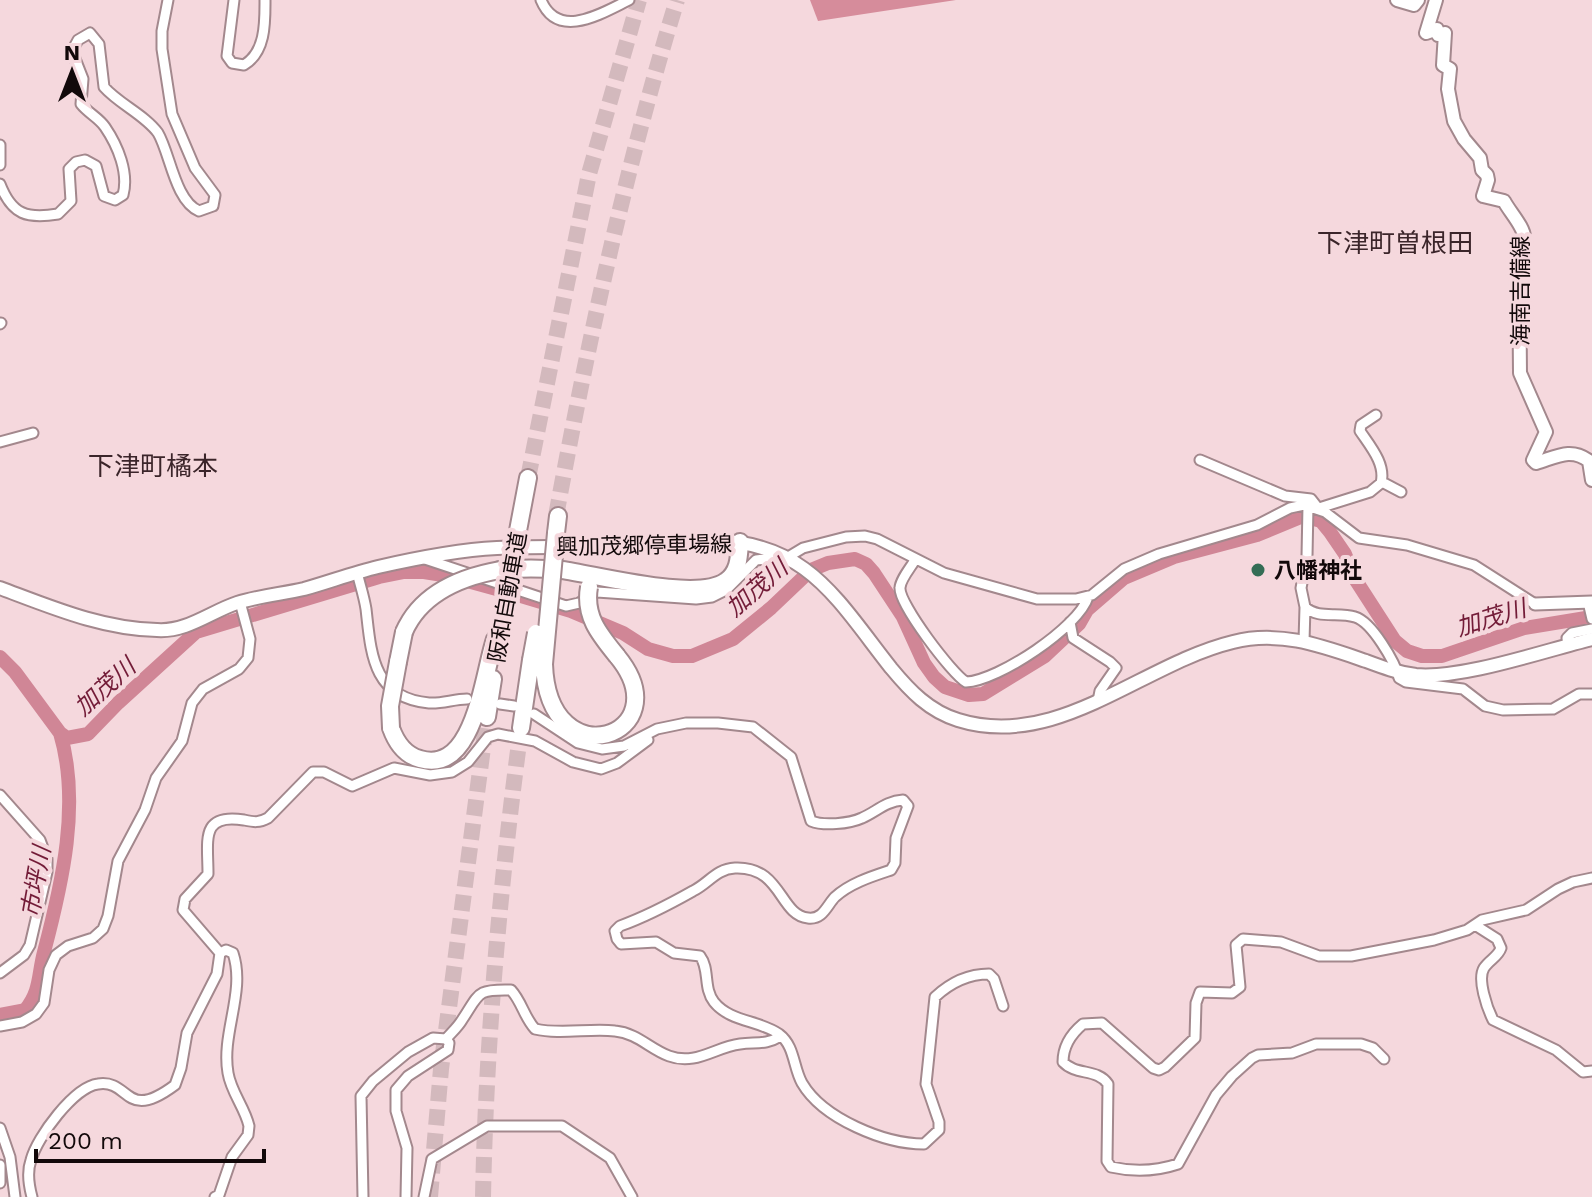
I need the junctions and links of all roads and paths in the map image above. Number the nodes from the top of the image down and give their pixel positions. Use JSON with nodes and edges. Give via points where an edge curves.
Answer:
{"nodes":[{"id":1,"x":168,"y":0,"type":"edge"},
{"id":2,"x":234,"y":0,"type":"edge"},
{"id":3,"x":265,"y":0,"type":"edge"},
{"id":4,"x":541,"y":0,"type":"edge"},
{"id":5,"x":629,"y":0,"type":"edge"},
{"id":6,"x":1397,"y":0,"type":"edge"},
{"id":7,"x":1418,"y":0,"type":"edge"},
{"id":8,"x":1436,"y":0,"type":"edge"},
{"id":9,"x":0,"y":145,"type":"edge"},
{"id":10,"x":0,"y":165,"type":"edge"},
{"id":11,"x":0,"y":184,"type":"edge"},
{"id":12,"x":1376,"y":415,"type":"dead end"},
{"id":13,"x":33,"y":433,"type":"dead end"},
{"id":14,"x":0,"y":442,"type":"edge"},
{"id":15,"x":1200,"y":460,"type":"dead end"},
{"id":16,"x":528,"y":478,"type":"tunnel mouth"},
{"id":17,"x":1592,"y":480,"type":"edge"},
{"id":18,"x":1382,"y":482,"type":"junction"},
{"id":19,"x":1401,"y":492,"type":"dead end"},
{"id":20,"x":1313,"y":508,"type":"junction"},
{"id":21,"x":556,"y":525,"type":"tunnel mouth"},
{"id":22,"x":740,"y":542,"type":"junction"},
{"id":23,"x":425,"y":559,"type":"junction"},
{"id":24,"x":792,"y":560,"type":"junction"},
{"id":25,"x":915,"y":560,"type":"junction"},
{"id":26,"x":357,"y":574,"type":"junction"},
{"id":27,"x":593,"y":581,"type":"junction"},
{"id":28,"x":0,"y":588,"type":"edge"},
{"id":29,"x":1088,"y":597,"type":"junction"},
{"id":30,"x":240,"y":602,"type":"junction"},
{"id":31,"x":1590,"y":602,"type":"edge"},
{"id":32,"x":1535,"y":604,"type":"joint"},
{"id":33,"x":1305,"y":607,"type":"junction"},
{"id":34,"x":1592,"y":619,"type":"edge"},
{"id":35,"x":1070,"y":622,"type":"junction"},
{"id":36,"x":1592,"y":629,"type":"edge"},
{"id":37,"x":1592,"y":639,"type":"edge"},
{"id":38,"x":1304,"y":641,"type":"junction"},
{"id":39,"x":1568,"y":645,"type":"junction"},
{"id":40,"x":494,"y":652,"type":"junction"},
{"id":41,"x":538,"y":662,"type":"junction"},
{"id":42,"x":1397,"y":672,"type":"junction"},
{"id":43,"x":1592,"y":694,"type":"edge"},
{"id":44,"x":467,"y":699,"type":"dead end"},
{"id":45,"x":1098,"y":701,"type":"junction"},
{"id":46,"x":500,"y":704,"type":"dead end"},
{"id":47,"x":514,"y":706,"type":"dead end"},
{"id":48,"x":534,"y":714,"type":"dead end"},
{"id":49,"x":487,"y":717,"type":"tunnel mouth"},
{"id":50,"x":663,"y":727,"type":"junction"},
{"id":51,"x":521,"y":728,"type":"tunnel mouth"},
{"id":52,"x":0,"y":795,"type":"edge"},
{"id":53,"x":1592,"y":878,"type":"edge"},
{"id":54,"x":1475,"y":925,"type":"junction"},
{"id":55,"x":220,"y":953,"type":"junction"},
{"id":56,"x":0,"y":973,"type":"edge"},
{"id":57,"x":1003,"y":1006,"type":"dead end"},
{"id":58,"x":0,"y":1026,"type":"edge"},
{"id":59,"x":781,"y":1036,"type":"junction"},
{"id":60,"x":446,"y":1039,"type":"junction"},
{"id":61,"x":1384,"y":1059,"type":"dead end"},
{"id":62,"x":1592,"y":1071,"type":"edge"},
{"id":63,"x":0,"y":1128,"type":"edge"},
{"id":64,"x":0,"y":1165,"type":"edge"},
{"id":65,"x":0,"y":1183,"type":"edge"},
{"id":66,"x":15,"y":1197,"type":"edge"},
{"id":67,"x":32,"y":1197,"type":"edge"},
{"id":68,"x":215,"y":1197,"type":"edge"},
{"id":69,"x":363,"y":1197,"type":"edge"},
{"id":70,"x":406,"y":1197,"type":"edge"},
{"id":71,"x":424,"y":1197,"type":"edge"},
{"id":72,"x":632,"y":1197,"type":"edge"}],
"edges":[{"from":1,"to":11,"type":"street","via":[[162,49],[172,114],[195,168],[215,195],[213,206],[199,211],[191,206],[157,133],[104,87],[99,44],[90,33],[72,51],[83,79],[81,104],[103,124],[117,152],[123,195],[115,200],[104,196],[96,166],[85,160],[69,169],[71,201],[58,214],[20,213]]},
{"from":2,"to":3,"type":"street","via":[[227,56],[244,65],[255,55],[265,29]]},
{"from":4,"to":5,"type":"street","via":[[564,23],[577,23]]},
{"from":6,"to":7,"type":"main road","via":[[1414,5]]},
{"from":8,"to":17,"type":"main road","name":"海南吉備線","via":[[1426,33],[1445,33],[1443,65],[1450,69],[1454,121],[1487,175],[1483,196],[1504,201],[1523,230],[1520,373],[1546,432],[1533,460],[1579,453],[1589,461]]},
{"from":9,"to":10,"type":"street"},
{"from":12,"to":18,"type":"street","via":[[1360,431],[1373,448]]},
{"from":13,"to":14,"type":"street"},
{"from":15,"to":20,"type":"street","via":[[1285,496],[1311,499]]},
{"from":16,"to":40,"type":"highway","name":"阪和自動車道","bridge":true},
{"from":18,"to":19,"type":"street"},
{"from":18,"to":20,"type":"street","via":[[1370,492]]},
{"from":20,"to":29,"type":"street","via":[[1290,508],[1257,525],[1159,554],[1124,569]]},
{"from":20,"to":32,"type":"street","via":[[1359,538],[1407,545],[1478,566]]},
{"from":20,"to":33,"type":"street","via":[[1301,588]]},
{"from":21,"to":41,"type":"highway","name":"阪和自動車道","bridge":true},
{"from":22,"to":23,"type":"main road","name":"興加茂郷停車場線","via":[[501,547]]},
{"from":22,"to":24,"type":"main road","name":"興加茂郷停車場線"},
{"from":22,"to":27,"type":"highway","via":[[733,573],[709,588]]},
{"from":23,"to":24,"type":"street","via":[[572,606],[597,592],[712,597],[733,585],[756,560]]},
{"from":23,"to":26,"type":"main road","name":"興加茂郷停車場線"},
{"from":24,"to":25,"type":"street","via":[[803,548],[859,536],[877,539]]},
{"from":24,"to":45,"type":"main road","name":"興加茂郷停車場線","via":[[841,603],[910,690],[948,717],[1010,726],[1060,716]]},
{"from":25,"to":29,"type":"street","via":[[1031,598]]},
{"from":25,"to":35,"type":"street","via":[[900,585],[901,593],[917,624],[966,682],[1012,665]]},
{"from":26,"to":30,"type":"main road","name":"興加茂郷停車場線"},
{"from":26,"to":44,"type":"street","via":[[370,655],[388,684],[424,702]]},
{"from":27,"to":40,"type":"highway","bridge":true,"via":[[542,569],[500,570],[432,596],[404,632],[391,698],[391,728],[401,747],[417,758],[435,760],[462,744]]},
{"from":27,"to":41,"type":"highway","bridge":true,"via":[[587,601],[591,619],[632,679],[636,702],[626,724],[599,736],[578,732],[559,717]]},
{"from":28,"to":30,"type":"main road","name":"興加茂郷停車場線","via":[[91,621],[156,631],[191,624]]},
{"from":29,"to":35,"type":"street"},
{"from":30,"to":58,"type":"street","via":[[250,639],[248,658],[235,672],[203,689],[192,703],[182,741],[156,778],[144,814],[118,861],[105,925],[93,938],[56,955],[44,1003],[36,1014]]},
{"from":31,"to":32,"type":"street"},
{"from":31,"to":34,"type":"street"},
{"from":33,"to":38,"type":"street"},
{"from":33,"to":42,"type":"street","via":[[1314,614],[1358,618],[1392,657]]},
{"from":35,"to":45,"type":"street","via":[[1073,638],[1116,668]]},
{"from":36,"to":39,"type":"street","via":[[1570,634]]},
{"from":37,"to":39,"type":"main road","name":"興加茂郷停車場線"},
{"from":38,"to":42,"type":"main road","name":"興加茂郷停車場線"},
{"from":38,"to":45,"type":"main road","name":"興加茂郷停車場線","via":[[1267,637],[1224,644]]},
{"from":39,"to":42,"type":"main road","name":"興加茂郷停車場線","via":[[1448,673]]},
{"from":40,"to":49,"type":"highway","name":"阪和自動車道"},
{"from":41,"to":51,"type":"highway","name":"阪和自動車道"},
{"from":42,"to":43,"type":"street","via":[[1406,682],[1463,689],[1485,706],[1503,710],[1553,709],[1579,694]]},
{"from":46,"to":47,"type":"street"},
{"from":48,"to":50,"type":"street","via":[[566,737],[594,748],[624,746]]},
{"from":50,"to":55,"type":"street","via":[[630,755],[601,769],[573,762],[535,741],[498,734],[488,737],[452,772],[430,775],[394,768],[352,786],[313,772],[259,823],[220,818],[210,829],[208,874],[185,899],[183,910]]},
{"from":50,"to":59,"type":"street","via":[[753,727],[791,757],[807,815],[816,823],[861,819],[892,801],[903,800],[908,806],[891,870],[841,892],[815,917],[796,913],[756,869],[734,868],[717,872],[701,887],[615,931],[621,944],[656,942],[674,953],[700,956],[711,998],[720,1008]]},
{"from":52,"to":56,"type":"street","via":[[40,840],[47,864],[30,945]]},
{"from":53,"to":54,"type":"street","via":[[1565,885],[1526,910]]},
{"from":54,"to":61,"type":"street","via":[[1434,940],[1351,956],[1319,956],[1281,942],[1243,939],[1236,945],[1240,987],[1232,993],[1200,992],[1195,1038],[1165,1067],[1153,1068],[1102,1023],[1075,1030],[1063,1054],[1070,1069],[1093,1073],[1108,1084],[1107,1161],[1125,1170],[1178,1164],[1216,1095],[1258,1055],[1292,1053],[1316,1044],[1361,1044]]},
{"from":54,"to":62,"type":"street","via":[[1497,939],[1501,948],[1481,978],[1493,1020],[1556,1050],[1583,1072]]},
{"from":55,"to":67,"type":"street","via":[[217,974],[187,1033],[175,1085],[145,1101],[135,1101],[112,1084],[82,1089],[33,1153]]},
{"from":55,"to":68,"type":"street","via":[[233,953],[237,964],[228,1075],[249,1126]]},
{"from":57,"to":59,"type":"street","via":[[989,974],[970,976],[935,997],[926,1084],[939,1130],[924,1144],[886,1139],[828,1111],[803,1085],[790,1046]]},
{"from":59,"to":60,"type":"street","via":[[681,1059],[617,1031],[535,1029],[511,990],[489,989],[476,996]]},
{"from":60,"to":69,"type":"street","via":[[433,1038],[408,1052],[361,1096]]},
{"from":60,"to":70,"type":"street","via":[[448,1050],[396,1090],[407,1148]]},
{"from":63,"to":66,"type":"street"},
{"from":64,"to":65,"type":"street"},
{"from":71,"to":72,"type":"street","via":[[432,1159],[487,1126],[562,1126],[610,1158]]}]}
